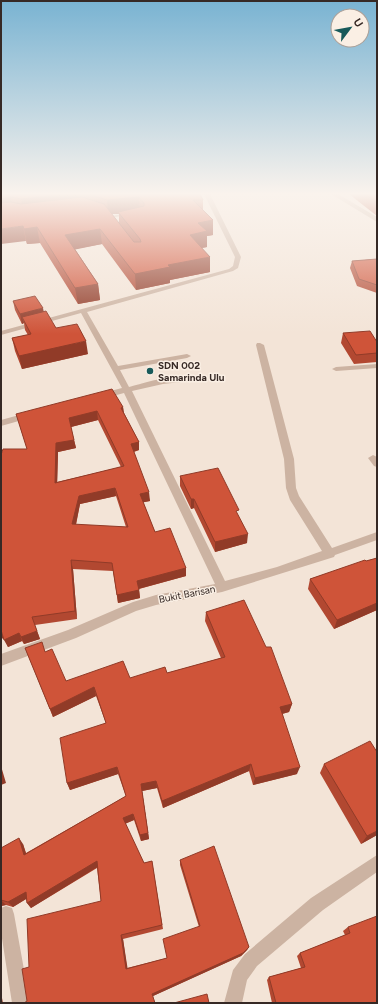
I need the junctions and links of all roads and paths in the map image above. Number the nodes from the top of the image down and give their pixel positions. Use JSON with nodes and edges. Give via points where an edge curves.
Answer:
{"nodes":[{"id":1,"x":230,"y":241,"type":"edge"},
{"id":2,"x":83,"y":311,"type":"junction"},
{"id":3,"x":1,"y":333,"type":"edge"},
{"id":4,"x":260,"y":345,"type":"dead end"},
{"id":5,"x":187,"y":356,"type":"dead end"},
{"id":6,"x":377,"y":366,"type":"edge"},
{"id":7,"x":115,"y":369,"type":"junction"},
{"id":8,"x":336,"y":369,"type":"dead end"},
{"id":9,"x":190,"y":378,"type":"dead end"},
{"id":10,"x":127,"y":390,"type":"junction"},
{"id":11,"x":90,"y":399,"type":"edge"},
{"id":12,"x":37,"y":413,"type":"edge"},
{"id":13,"x":1,"y":423,"type":"edge"},
{"id":14,"x":377,"y":536,"type":"edge"},
{"id":15,"x":330,"y":554,"type":"junction"},
{"id":16,"x":222,"y":587,"type":"junction"},
{"id":17,"x":1,"y":660,"type":"edge"},
{"id":18,"x":377,"y":863,"type":"edge"},
{"id":19,"x":6,"y":914,"type":"dead end"},
{"id":20,"x":21,"y":1003,"type":"edge"},
{"id":21,"x":233,"y":1003,"type":"edge"}],
"edges":[{"from":1,"to":2,"type":"street","via":[[238,257],[236,267],[231,270]]},
{"from":2,"to":3,"type":"street"},
{"from":2,"to":7,"type":"street"},
{"from":4,"to":15,"type":"street","via":[[289,459],[294,497]]},
{"from":5,"to":7,"type":"street"},
{"from":6,"to":8,"type":"street"},
{"from":7,"to":10,"type":"street"},
{"from":9,"to":10,"type":"street","via":[[163,381]]},
{"from":10,"to":11,"type":"street"},
{"from":10,"to":16,"type":"street"},
{"from":12,"to":13,"type":"street"},
{"from":14,"to":15,"type":"street","name":"Bukit Barisan"},
{"from":15,"to":16,"type":"street","name":"Bukit Barisan"},
{"from":16,"to":17,"type":"street","name":"Bukit Barisan","via":[[133,607],[72,634]]},
{"from":18,"to":21,"type":"street","via":[[317,904],[251,960],[239,976]]},
{"from":19,"to":20,"type":"street"}]}
